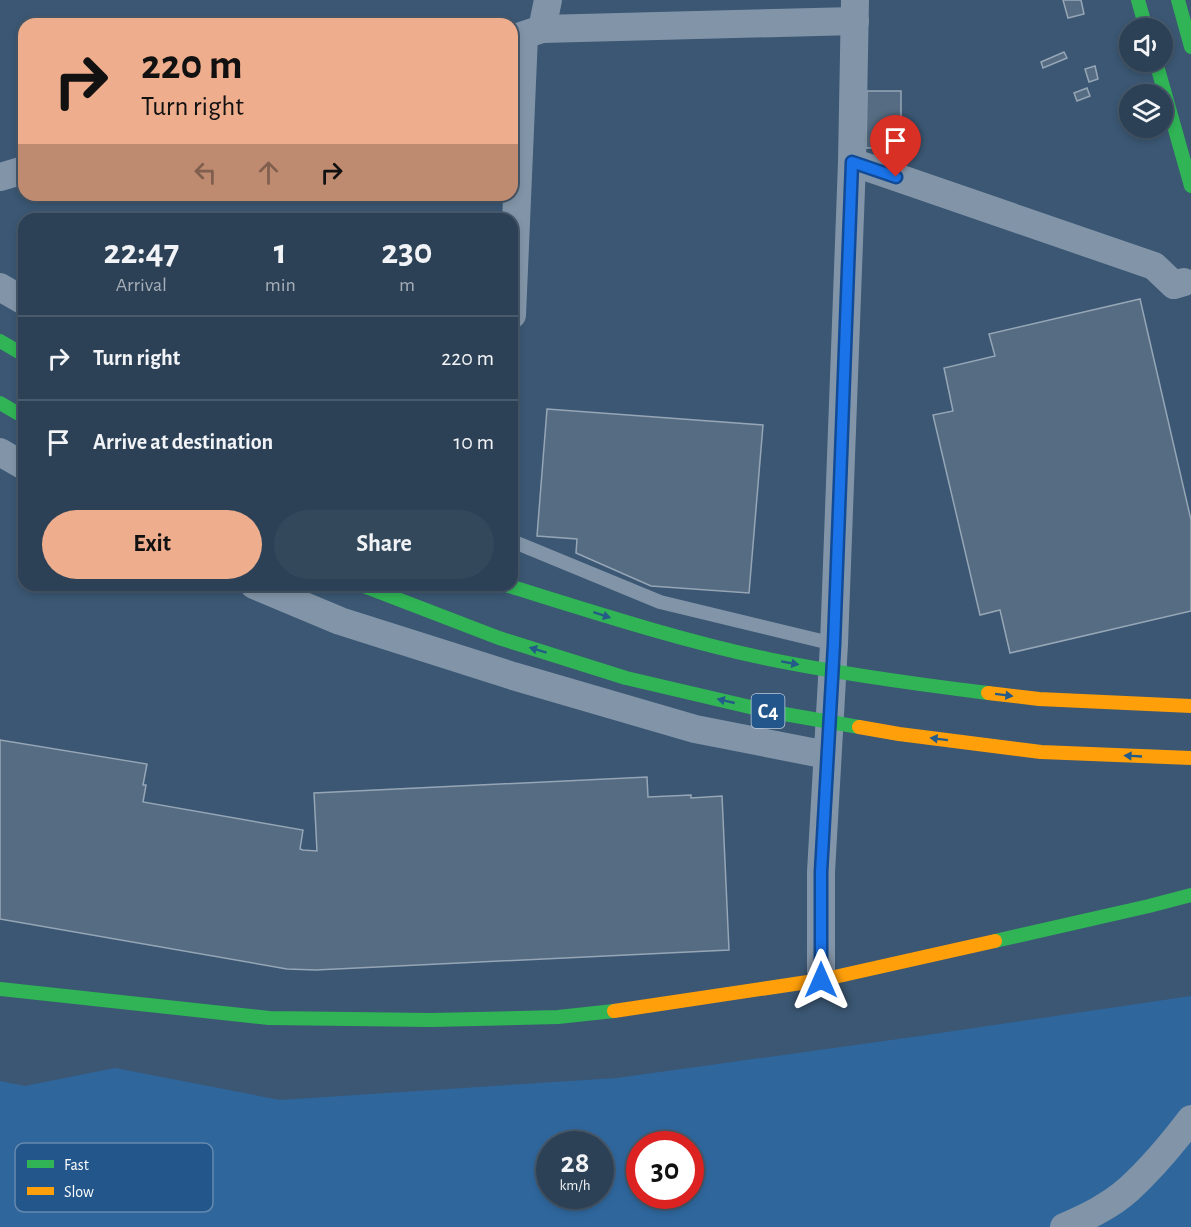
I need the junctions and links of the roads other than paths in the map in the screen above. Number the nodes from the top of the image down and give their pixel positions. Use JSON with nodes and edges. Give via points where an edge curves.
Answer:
{"nodes":[{"id":1,"x":549,"y":0,"type":"edge"},
{"id":2,"x":1138,"y":0,"type":"edge"},
{"id":3,"x":1178,"y":0,"type":"edge"},
{"id":4,"x":855,"y":10,"type":"edge"},
{"id":5,"x":1143,"y":18,"type":"edge"},
{"id":6,"x":526,"y":35,"type":"edge"},
{"id":7,"x":1191,"y":47,"type":"edge"},
{"id":8,"x":1159,"y":72,"type":"edge"},
{"id":9,"x":852,"y":162,"type":"junction"},
{"id":10,"x":18,"y":172,"type":"edge"},
{"id":11,"x":0,"y":177,"type":"edge"},
{"id":12,"x":1191,"y":186,"type":"edge"},
{"id":13,"x":518,"y":195,"type":"edge"},
{"id":14,"x":1184,"y":282,"type":"dead end"},
{"id":15,"x":0,"y":287,"type":"edge"},
{"id":16,"x":18,"y":298,"type":"edge"},
{"id":17,"x":0,"y":341,"type":"edge"},
{"id":18,"x":18,"y":352,"type":"edge"},
{"id":19,"x":0,"y":403,"type":"edge"},
{"id":20,"x":18,"y":414,"type":"edge"},
{"id":21,"x":0,"y":452,"type":"edge"},
{"id":22,"x":18,"y":462,"type":"edge"},
{"id":23,"x":518,"y":543,"type":"edge"},
{"id":24,"x":518,"y":589,"type":"edge"},
{"id":25,"x":268,"y":591,"type":"edge"},
{"id":26,"x":377,"y":591,"type":"edge"},
{"id":27,"x":834,"y":644,"type":"junction"},
{"id":28,"x":1191,"y":706,"type":"edge"},
{"id":29,"x":827,"y":755,"type":"junction"},
{"id":30,"x":1191,"y":759,"type":"edge"},
{"id":31,"x":1191,"y":895,"type":"edge"},
{"id":32,"x":821,"y":980,"type":"junction"},
{"id":33,"x":0,"y":989,"type":"edge"},
{"id":34,"x":1191,"y":1119,"type":"edge"},
{"id":35,"x":1064,"y":1227,"type":"edge"}],
"edges":[{"from":1,"to":6,"type":"street"},
{"from":2,"to":5,"type":"main road"},
{"from":3,"to":7,"type":"main road"},
{"from":4,"to":6,"type":"street"},
{"from":4,"to":9,"type":"street"},
{"from":6,"to":13,"type":"street"},
{"from":8,"to":12,"type":"main road"},
{"from":9,"to":14,"type":"street","via":[[1154,266],[1174,285]]},
{"from":9,"to":27,"type":"street"},
{"from":10,"to":11,"type":"street"},
{"from":15,"to":16,"type":"street"},
{"from":17,"to":18,"type":"main road"},
{"from":19,"to":20,"type":"main road"},
{"from":21,"to":22,"type":"street"},
{"from":23,"to":27,"type":"lane","via":[[660,602]]},
{"from":24,"to":28,"type":"main road","number":"C4","one_way":true,"via":[[633,625],[768,659],[902,683],[1039,699]]},
{"from":25,"to":29,"type":"street","via":[[340,621],[513,676],[695,729]]},
{"from":30,"to":26,"type":"main road","number":"C4","one_way":true,"via":[[1041,752],[899,734],[767,711],[626,678],[499,638]]},
{"from":27,"to":29,"type":"street"},
{"from":29,"to":32,"type":"street"},
{"from":31,"to":32,"type":"main road"},
{"from":32,"to":33,"type":"main road","via":[[558,1017],[431,1020],[269,1018]]},
{"from":34,"to":35,"type":"street","via":[[1166,1152],[1127,1190]]}]}
